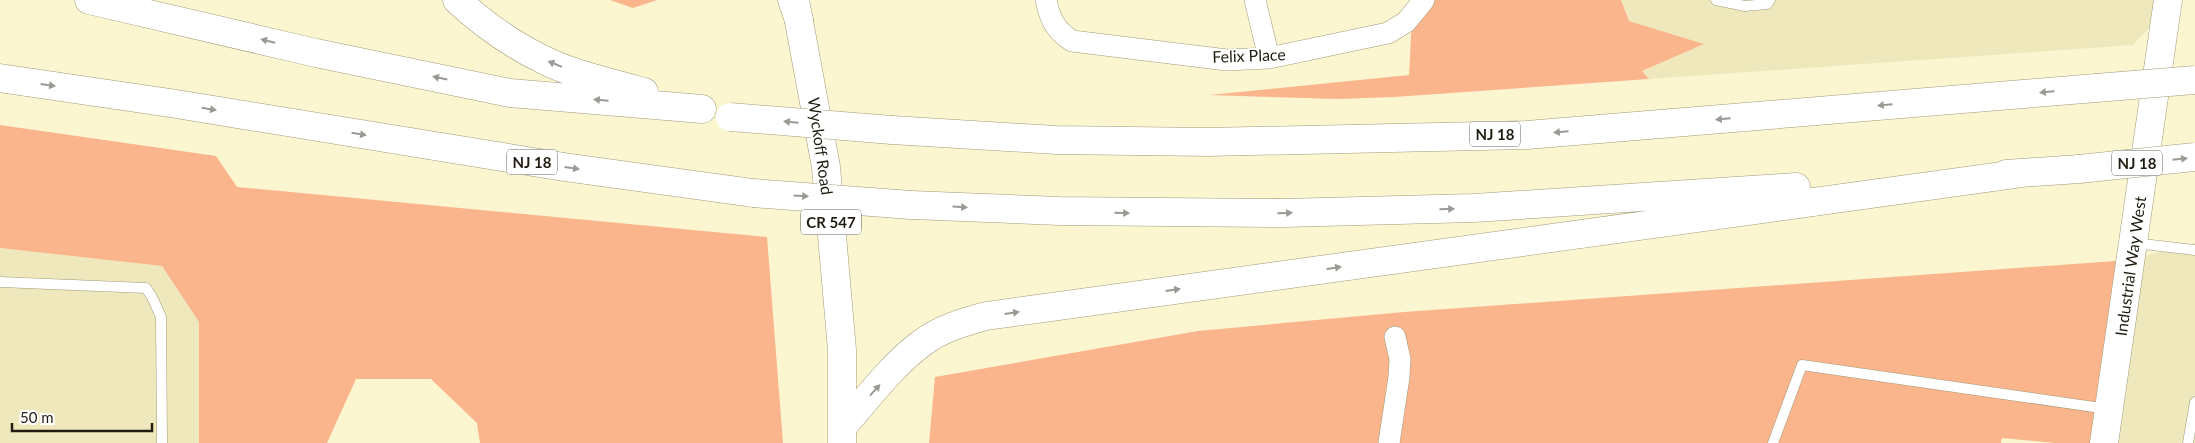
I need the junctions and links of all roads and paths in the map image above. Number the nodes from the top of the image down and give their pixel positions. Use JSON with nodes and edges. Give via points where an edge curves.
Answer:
{"nodes":[{"id":1,"x":88,"y":0,"type":"edge"},
{"id":2,"x":457,"y":0,"type":"edge"},
{"id":3,"x":1046,"y":0,"type":"edge"},
{"id":4,"x":1255,"y":0,"type":"edge"},
{"id":5,"x":1424,"y":0,"type":"edge"},
{"id":6,"x":1716,"y":0,"type":"edge"},
{"id":7,"x":1770,"y":0,"type":"edge"},
{"id":8,"x":2168,"y":0,"type":"edge"},
{"id":9,"x":796,"y":7,"type":"edge"},
{"id":10,"x":1268,"y":58,"type":"junction"},
{"id":11,"x":0,"y":78,"type":"edge"},
{"id":12,"x":2195,"y":80,"type":"edge"},
{"id":13,"x":702,"y":109,"type":"junction"},
{"id":14,"x":2195,"y":157,"type":"edge"},
{"id":15,"x":2024,"y":173,"type":"junction"},
{"id":16,"x":2133,"y":243,"type":"junction"},
{"id":17,"x":2195,"y":250,"type":"edge"},
{"id":18,"x":0,"y":282,"type":"edge"},
{"id":19,"x":1395,"y":337,"type":"dead end"},
{"id":20,"x":2195,"y":402,"type":"edge"},
{"id":21,"x":2109,"y":409,"type":"junction"},
{"id":22,"x":842,"y":435,"type":"edge"},
{"id":23,"x":162,"y":443,"type":"edge"},
{"id":24,"x":1389,"y":443,"type":"edge"},
{"id":25,"x":1773,"y":443,"type":"edge"},
{"id":26,"x":2104,"y":443,"type":"edge"},
{"id":27,"x":2188,"y":443,"type":"edge"}],
"edges":[{"from":13,"to":1,"type":"main road","number":"NJ 18","one_way":true,"via":[[510,92],[316,53]]},
{"from":13,"to":2,"type":"main road","one_way":true,"via":[[572,71],[542,59],[494,31]]},
{"from":3,"to":10,"type":"street","name":"Felix Place","via":[[1049,17],[1061,34],[1072,41],[1227,60]]},
{"from":4,"to":10,"type":"street"},
{"from":5,"to":10,"type":"street","name":"Felix Place","via":[[1406,22],[1388,33]]},
{"from":6,"to":7,"type":"lane","via":[[1745,6],[1767,4]]},
{"from":8,"to":16,"type":"main road","name":"Industrial Way West"},
{"from":9,"to":22,"type":"main road","name":"Wyckoff Road","number":"CR 547","via":[[826,167],[842,350]]},
{"from":11,"to":15,"type":"main road","number":"NJ 18","one_way":true,"bridge":true,"via":[[564,167],[753,193],[911,204],[1156,214],[1474,208]]},
{"from":12,"to":13,"type":"main road","number":"NJ 18","one_way":true,"bridge":true,"via":[[1527,135],[1208,142],[1056,140],[892,130],[730,117]]},
{"from":15,"to":14,"type":"main road","number":"NJ 18","one_way":true,"bridge":true},
{"from":22,"to":15,"type":"main road","one_way":true,"via":[[907,355],[923,342],[960,324],[986,316]]},
{"from":16,"to":17,"type":"lane"},
{"from":16,"to":21,"type":"main road","name":"Industrial Way West"},
{"from":18,"to":23,"type":"lane","via":[[146,288],[161,317]]},
{"from":19,"to":24,"type":"street","via":[[1400,359],[1399,377]]},
{"from":20,"to":27,"type":"lane"},
{"from":21,"to":25,"type":"lane","via":[[1802,365]]},
{"from":21,"to":26,"type":"main road","name":"Industrial Way West"}]}
